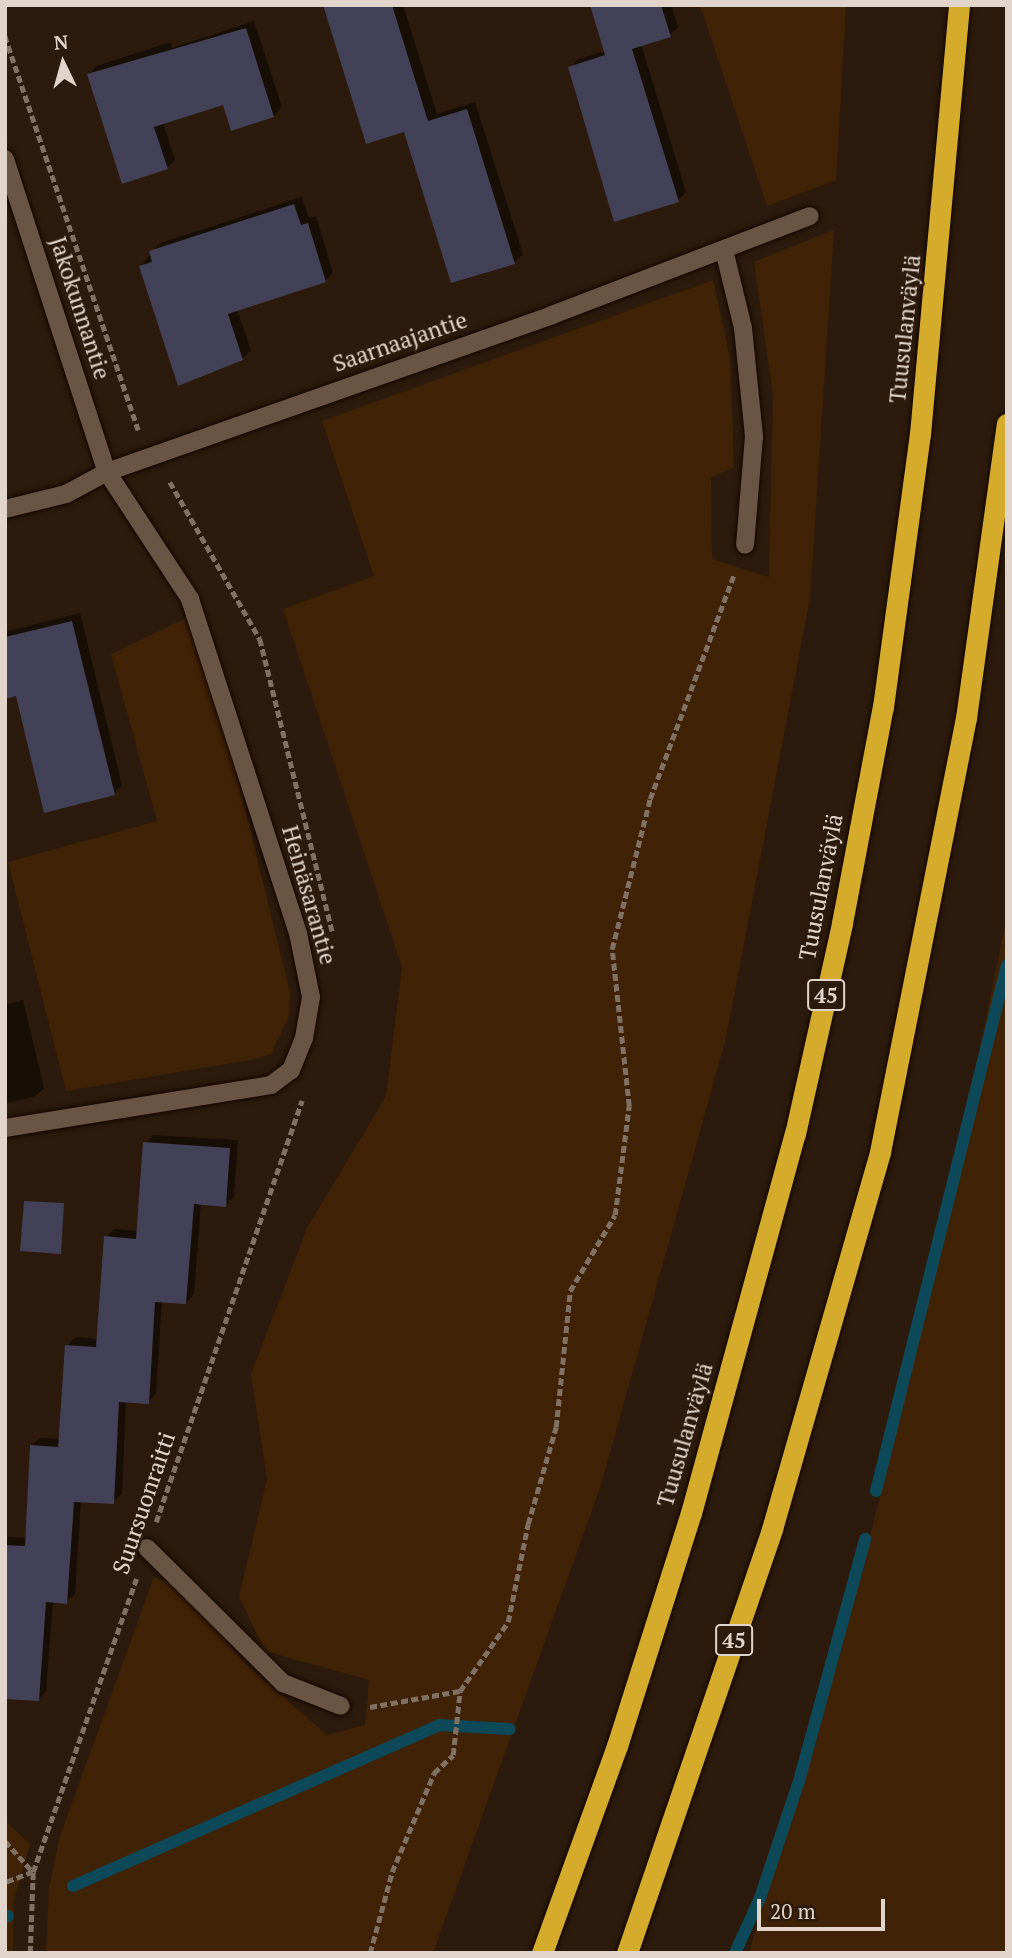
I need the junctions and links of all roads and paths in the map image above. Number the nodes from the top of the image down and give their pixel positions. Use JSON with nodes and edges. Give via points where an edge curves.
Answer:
{"nodes":[{"id":1,"x":959,"y":5,"type":"edge"},
{"id":2,"x":5,"y":36,"type":"edge"},
{"id":3,"x":5,"y":159,"type":"edge"},
{"id":4,"x":810,"y":216,"type":"dead end"},
{"id":5,"x":724,"y":250,"type":"junction"},
{"id":6,"x":1007,"y":424,"type":"edge"},
{"id":7,"x":139,"y":434,"type":"dead end"},
{"id":8,"x":107,"y":472,"type":"junction"},
{"id":9,"x":5,"y":509,"type":"edge"},
{"id":10,"x":745,"y":545,"type":"joint"},
{"id":11,"x":291,"y":1070,"type":"junction"},
{"id":12,"x":5,"y":1128,"type":"edge"},
{"id":13,"x":147,"y":1548,"type":"junction"},
{"id":14,"x":460,"y":1691,"type":"junction"},
{"id":15,"x":341,"y":1706,"type":"joint"},
{"id":16,"x":5,"y":1841,"type":"edge"},
{"id":17,"x":33,"y":1872,"type":"junction"},
{"id":18,"x":5,"y":1883,"type":"edge"},
{"id":19,"x":30,"y":1953,"type":"edge"},
{"id":20,"x":370,"y":1953,"type":"edge"},
{"id":21,"x":542,"y":1953,"type":"edge"},
{"id":22,"x":627,"y":1953,"type":"edge"}],
"edges":[{"from":1,"to":21,"type":"highway","name":"Tuusulanväylä","number":"45","via":[[920,434],[883,707],[842,923],[795,1134],[691,1513],[617,1746]]},
{"from":2,"to":7,"type":"path"},
{"from":3,"to":8,"type":"street","name":"Jakokunnantie"},
{"from":4,"to":5,"type":"street","name":"Saarnaajantie"},
{"from":5,"to":8,"type":"street","name":"Saarnaajantie"},
{"from":5,"to":10,"type":"street","via":[[743,328],[754,436]]},
{"from":6,"to":22,"type":"highway","number":"45","via":[[966,718],[880,1152],[772,1529]]},
{"from":8,"to":9,"type":"street","name":"Saarnaajantie","via":[[66,494]]},
{"from":8,"to":11,"type":"street","name":"Heinäsarantie","via":[[190,599],[298,933],[311,997],[304,1038]]},
{"from":10,"to":14,"type":"path","via":[[650,799],[612,949],[629,1106],[615,1214],[569,1291],[556,1427],[528,1524],[508,1622]]},
{"from":11,"to":12,"type":"street","via":[[271,1085]]},
{"from":11,"to":13,"type":"path","name":"Suursuonraitti","via":[[303,1104]]},
{"from":13,"to":15,"type":"street","via":[[283,1683]]},
{"from":13,"to":17,"type":"path","name":"Suursuonraitti"},
{"from":14,"to":15,"type":"path","via":[[385,1707]]},
{"from":14,"to":20,"type":"path","via":[[453,1755],[433,1773],[392,1872]]},
{"from":16,"to":17,"type":"path"},
{"from":17,"to":18,"type":"path"},
{"from":17,"to":19,"type":"path","name":"Suursuonraitti"}]}
